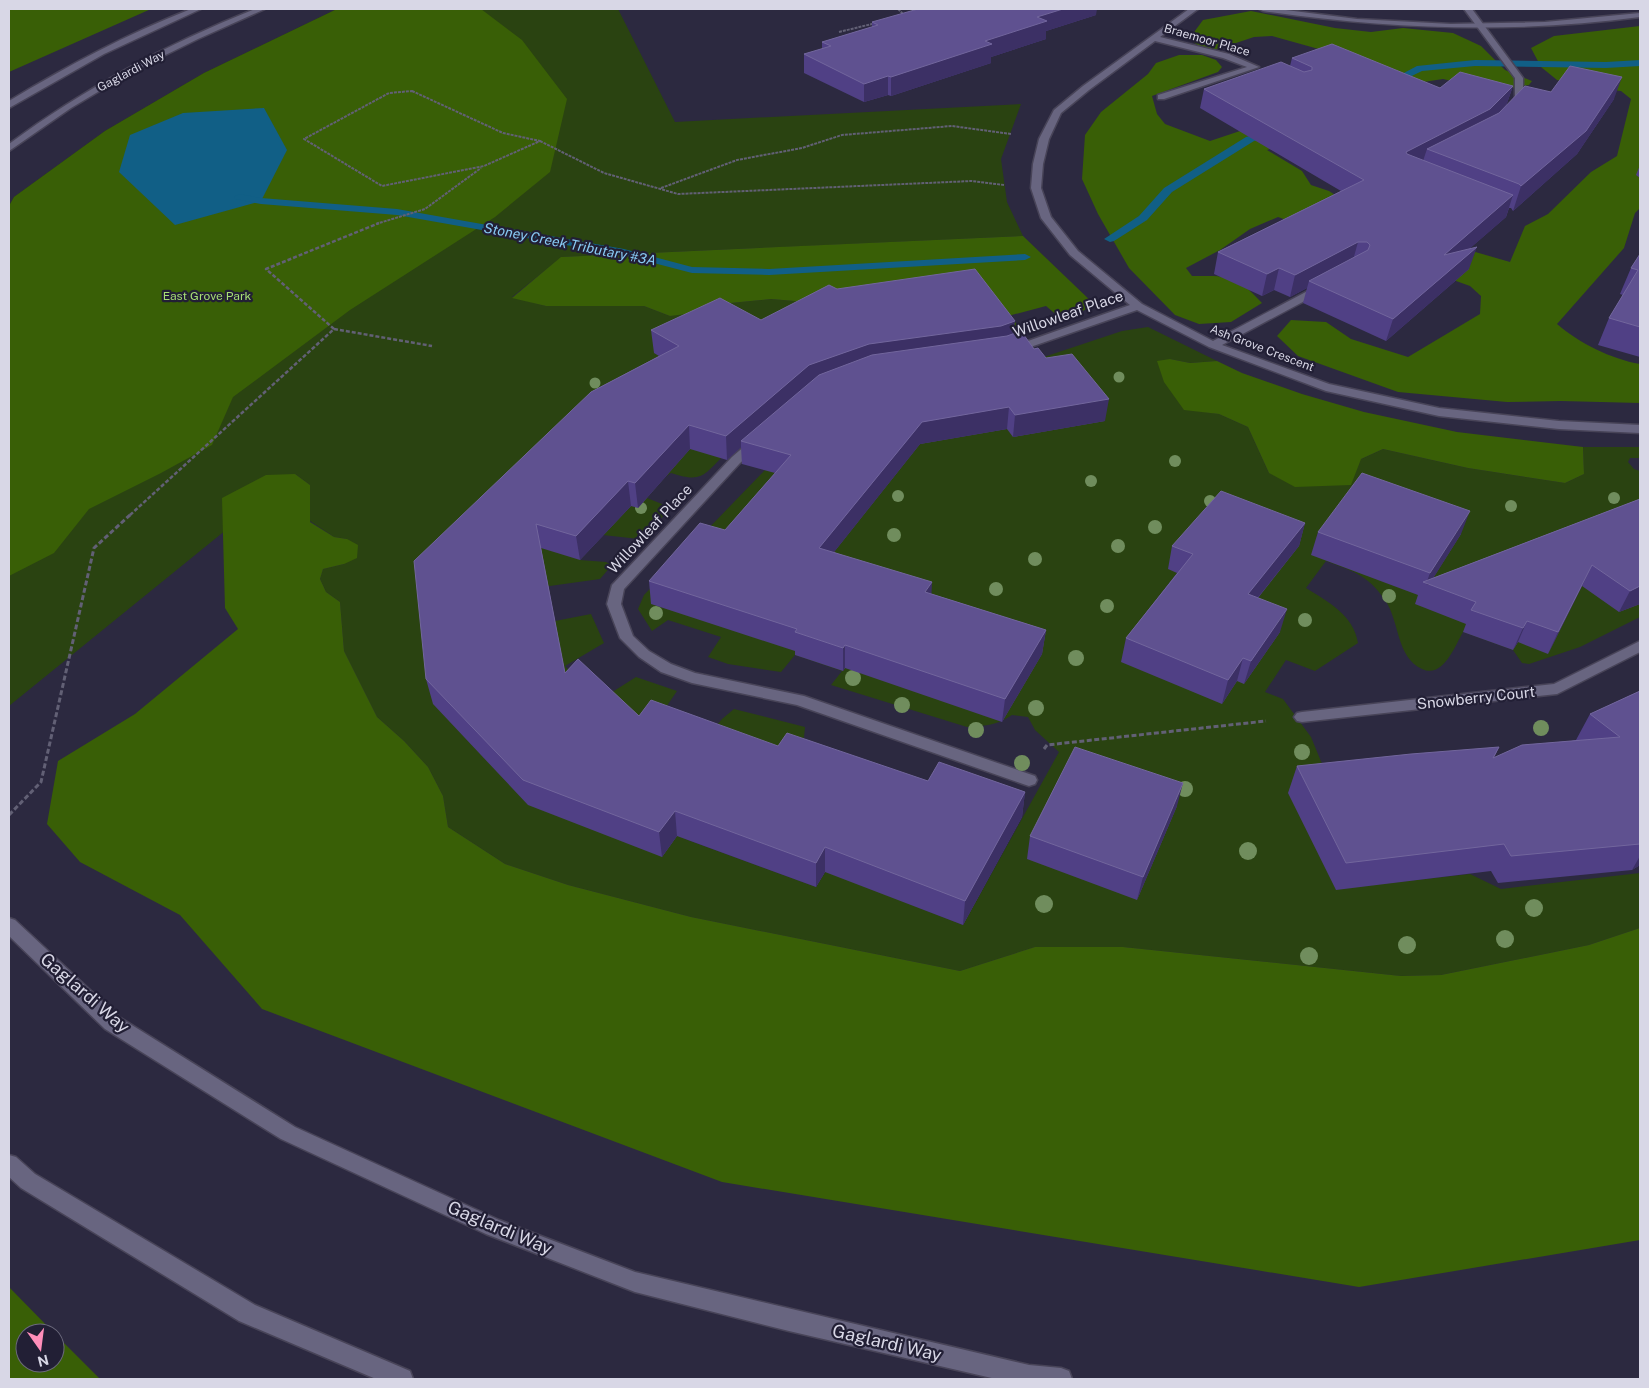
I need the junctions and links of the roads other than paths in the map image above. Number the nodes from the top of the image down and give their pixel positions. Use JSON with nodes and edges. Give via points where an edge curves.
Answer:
{"nodes":[{"id":1,"x":197,"y":9,"type":"edge"},
{"id":2,"x":261,"y":9,"type":"edge"},
{"id":3,"x":1194,"y":9,"type":"edge"},
{"id":4,"x":1263,"y":9,"type":"edge"},
{"id":5,"x":1468,"y":9,"type":"edge"},
{"id":6,"x":187,"y":11,"type":"edge"},
{"id":7,"x":1640,"y":15,"type":"edge"},
{"id":8,"x":1481,"y":28,"type":"junction"},
{"id":9,"x":1153,"y":38,"type":"junction"},
{"id":10,"x":1161,"y":97,"type":"dead end"},
{"id":11,"x":9,"y":105,"type":"edge"},
{"id":12,"x":1506,"y":113,"type":"edge"},
{"id":13,"x":9,"y":148,"type":"edge"},
{"id":14,"x":1332,"y":282,"type":"edge"},
{"id":15,"x":1138,"y":306,"type":"junction"},
{"id":16,"x":1213,"y":345,"type":"junction"},
{"id":17,"x":1001,"y":354,"type":"edge"},
{"id":18,"x":1640,"y":429,"type":"edge"},
{"id":19,"x":771,"y":430,"type":"edge"},
{"id":20,"x":1640,"y":646,"type":"edge"},
{"id":21,"x":1302,"y":717,"type":"road end"},
{"id":22,"x":1029,"y":780,"type":"road end"},
{"id":23,"x":9,"y":925,"type":"edge"},
{"id":24,"x":9,"y":1164,"type":"edge"},
{"id":25,"x":402,"y":1379,"type":"edge"},
{"id":26,"x":1061,"y":1379,"type":"edge"}],
"edges":[{"from":1,"to":6,"type":"street","name":"Gaglardi Way"},
{"from":2,"to":13,"type":"street","name":"Gaglardi Way","via":[[110,80]]},
{"from":3,"to":9,"type":"street","name":"Ash Grove Crescent"},
{"from":4,"to":8,"type":"street","via":[[1362,22]]},
{"from":5,"to":8,"type":"street"},
{"from":6,"to":11,"type":"street","name":"Gaglardi Way","via":[[69,69]]},
{"from":7,"to":8,"type":"street","via":[[1583,23]]},
{"from":8,"to":12,"type":"street","via":[[1519,78],[1519,99]]},
{"from":9,"to":10,"type":"street","name":"Braemoor Place","via":[[1226,56],[1259,69]]},
{"from":9,"to":15,"type":"street","name":"Ash Grove Crescent","via":[[1057,112],[1046,134],[1036,188],[1046,218],[1074,253]]},
{"from":14,"to":16,"type":"street"},
{"from":15,"to":16,"type":"street","name":"Ash Grove Crescent"},
{"from":15,"to":17,"type":"street","name":"Willowleaf Place"},
{"from":16,"to":18,"type":"street","name":"Ash Grove Crescent","via":[[1326,387],[1439,412],[1559,425]]},
{"from":19,"to":22,"type":"street","name":"Willowleaf Place","via":[[736,460],[618,588],[614,604],[627,638],[666,668],[692,678],[799,700]]},
{"from":20,"to":21,"type":"street","name":"Snowberry Court","via":[[1557,689]]},
{"from":23,"to":26,"type":"street","name":"Gaglardi Way","via":[[112,1023],[288,1133],[493,1227],[635,1282],[1010,1372]]},
{"from":24,"to":25,"type":"street","via":[[28,1181],[247,1313]]}]}
